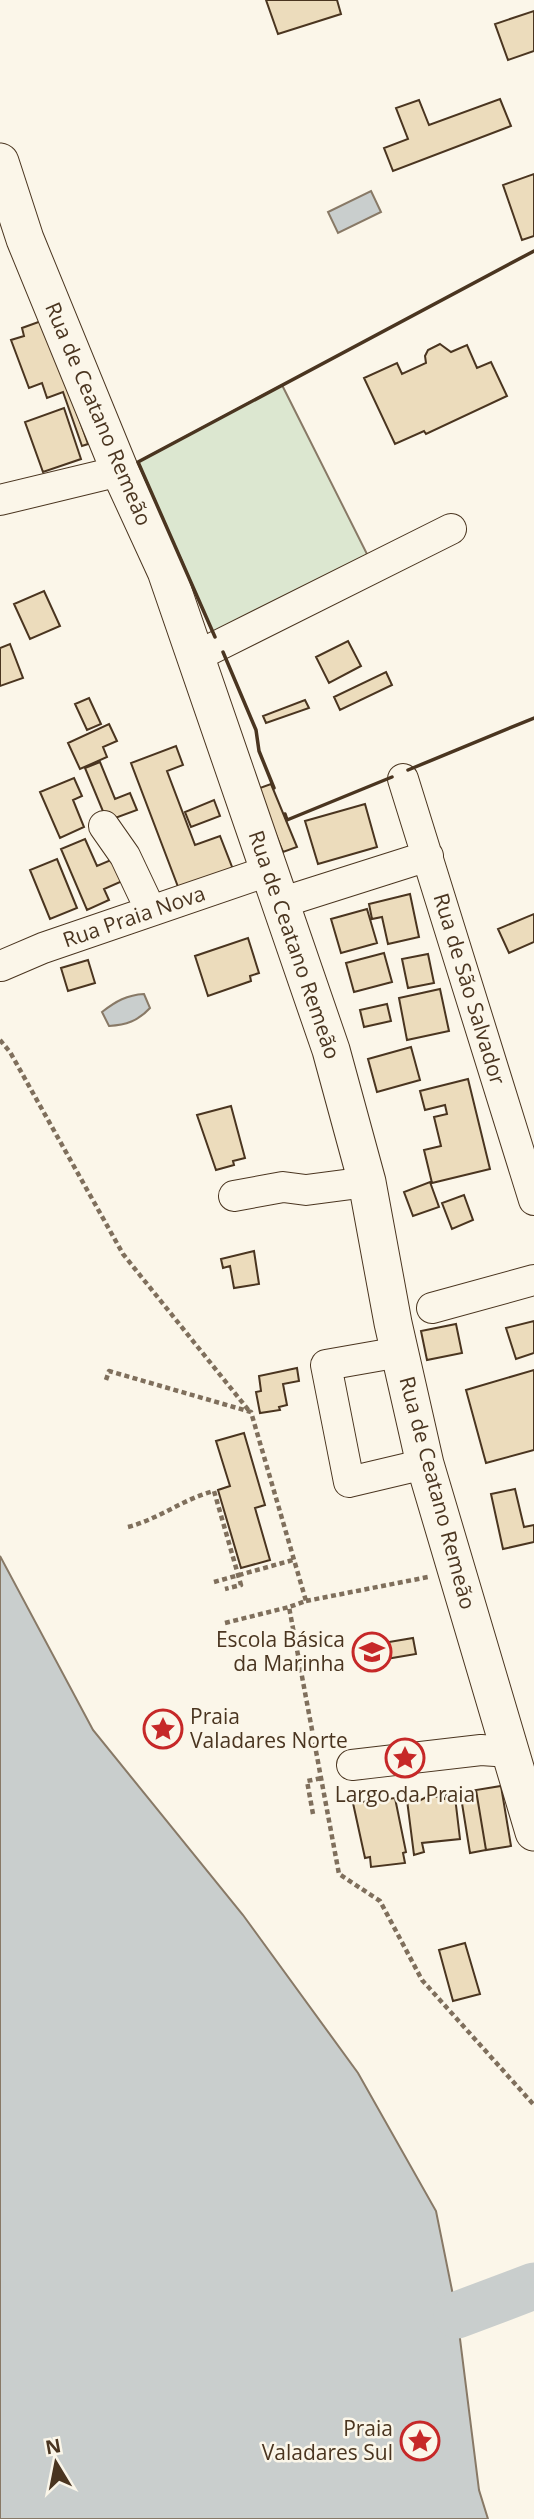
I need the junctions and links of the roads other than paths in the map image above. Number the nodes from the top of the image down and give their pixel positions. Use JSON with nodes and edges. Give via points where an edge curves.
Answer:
{"nodes":[{"id":1,"x":0,"y":162,"type":"edge"},
{"id":2,"x":120,"y":471,"type":"junction"},
{"id":3,"x":0,"y":500,"type":"edge"},
{"id":4,"x":451,"y":529,"type":"dead end"},
{"id":5,"x":195,"y":657,"type":"junction"},
{"id":6,"x":402,"y":779,"type":"dead end"},
{"id":7,"x":104,"y":826,"type":"dead end"},
{"id":8,"x":428,"y":856,"type":"junction"},
{"id":9,"x":274,"y":887,"type":"junction"},
{"id":10,"x":151,"y":911,"type":"junction"},
{"id":11,"x":1,"y":966,"type":"edge"},
{"id":12,"x":367,"y":1182,"type":"junction"},
{"id":13,"x":234,"y":1196,"type":"dead end"},
{"id":14,"x":534,"y":1200,"type":"edge"},
{"id":15,"x":534,"y":1280,"type":"edge"},
{"id":16,"x":432,"y":1308,"type":"dead end"},
{"id":17,"x":400,"y":1352,"type":"junction"},
{"id":18,"x":425,"y":1464,"type":"junction"},
{"id":19,"x":522,"y":1756,"type":"edge"},
{"id":20,"x":352,"y":1765,"type":"dead end"},
{"id":21,"x":534,"y":1832,"type":"edge"}],
"edges":[{"from":1,"to":2,"type":"main road","name":"Rua de Ceatano Remeão","via":[[24,239]]},
{"from":2,"to":3,"type":"street"},
{"from":2,"to":5,"type":"main road","name":"Rua de Ceatano Remeão","via":[[166,571]]},
{"from":4,"to":5,"type":"street"},
{"from":5,"to":9,"type":"main road","name":"Rua de Ceatano Remeão"},
{"from":6,"to":8,"type":"street","name":"Rua de São Salvador"},
{"from":7,"to":10,"type":"street","via":[[125,856]]},
{"from":8,"to":9,"type":"street","name":"Rua Praia Nova"},
{"from":8,"to":14,"type":"street","name":"Rua de São Salvador"},
{"from":9,"to":10,"type":"street","name":"Rua Praia Nova"},
{"from":9,"to":12,"type":"main road","name":"Rua de Ceatano Remeão","via":[[331,1049]]},
{"from":10,"to":11,"type":"street","name":"Rua Praia Nova"},
{"from":12,"to":13,"type":"street","via":[[306,1191],[283,1187]]},
{"from":12,"to":17,"type":"main road","name":"Rua de Ceatano Remeão"},
{"from":15,"to":16,"type":"street"},
{"from":17,"to":18,"type":"main road","name":"Rua de Ceatano Remeão"},
{"from":17,"to":18,"type":"street","via":[[326,1365],[349,1482]]},
{"from":18,"to":19,"type":"main road","name":"Rua de Ceatano Remeão"},
{"from":19,"to":20,"type":"street","via":[[481,1750]]},
{"from":19,"to":21,"type":"main road","name":"Rua de Ceatano Remeão"}]}
